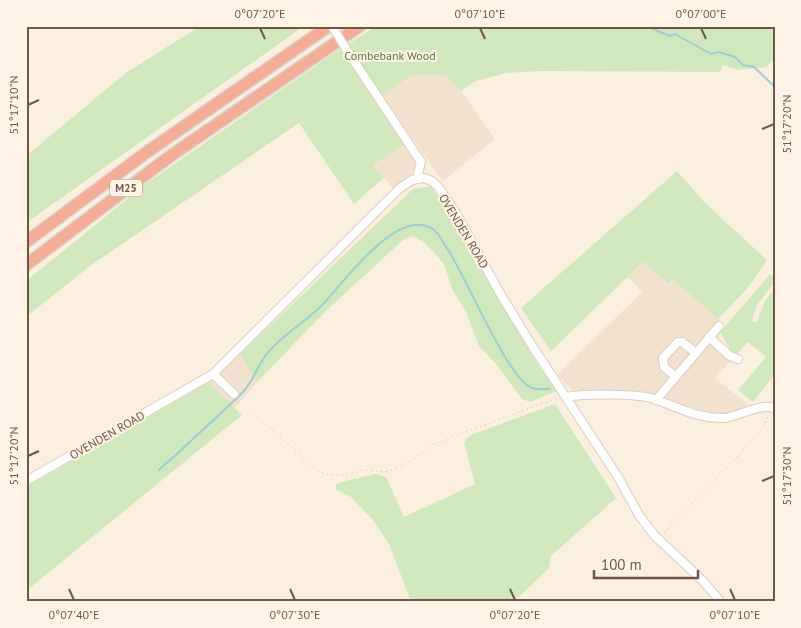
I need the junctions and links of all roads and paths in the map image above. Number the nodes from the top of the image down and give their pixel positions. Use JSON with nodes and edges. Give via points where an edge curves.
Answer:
{"nodes":[{"id":1,"x":330,"y":26,"type":"edge"},
{"id":2,"x":360,"y":26,"type":"edge"},
{"id":3,"x":421,"y":162,"type":"junction"},
{"id":4,"x":417,"y":178,"type":"junction"},
{"id":5,"x":432,"y":181,"type":"junction"},
{"id":6,"x":26,"y":242,"type":"edge"},
{"id":7,"x":26,"y":265,"type":"edge"},
{"id":8,"x":719,"y":326,"type":"dead end"},
{"id":9,"x":709,"y":337,"type":"junction"},
{"id":10,"x":696,"y":353,"type":"junction"},
{"id":11,"x":738,"y":359,"type":"dead end"},
{"id":12,"x":213,"y":374,"type":"junction"},
{"id":13,"x":676,"y":377,"type":"junction"},
{"id":14,"x":234,"y":394,"type":"dead end"},
{"id":15,"x":566,"y":396,"type":"junction"},
{"id":16,"x":656,"y":400,"type":"junction"},
{"id":17,"x":773,"y":408,"type":"edge"},
{"id":18,"x":254,"y":414,"type":"dead end"},
{"id":19,"x":26,"y":481,"type":"edge"},
{"id":20,"x":664,"y":533,"type":"dead end"},
{"id":21,"x":721,"y":602,"type":"edge"}],
"edges":[{"from":1,"to":3,"type":"street","bridge":true},
{"from":1,"to":6,"type":"highway","number":"M25","via":[[147,152]]},
{"from":2,"to":7,"type":"highway","number":"M25","via":[[206,130]]},
{"from":3,"to":4,"type":"street"},
{"from":3,"to":5,"type":"street"},
{"from":4,"to":5,"type":"street","name":"OVENDEN ROAD"},
{"from":4,"to":12,"type":"street","name":"OVENDEN ROAD","via":[[400,188]]},
{"from":5,"to":15,"type":"street","name":"OVENDEN ROAD","via":[[455,211],[500,295]]},
{"from":8,"to":9,"type":"street"},
{"from":9,"to":10,"type":"street"},
{"from":9,"to":11,"type":"street"},
{"from":10,"to":13,"type":"street"},
{"from":10,"to":13,"type":"street","via":[[678,342],[663,358],[664,367]]},
{"from":12,"to":14,"type":"street"},
{"from":12,"to":19,"type":"street","name":"OVENDEN ROAD"},
{"from":13,"to":16,"type":"street"},
{"from":15,"to":16,"type":"street"},
{"from":15,"to":18,"type":"path","via":[[431,446],[417,457],[385,472],[374,469],[340,476],[317,470]]},
{"from":15,"to":21,"type":"street","name":"OVENDEN ROAD","via":[[655,536]]},
{"from":16,"to":17,"type":"street","via":[[701,417],[724,418],[764,406]]},
{"from":17,"to":20,"type":"path","via":[[764,426]]}]}
